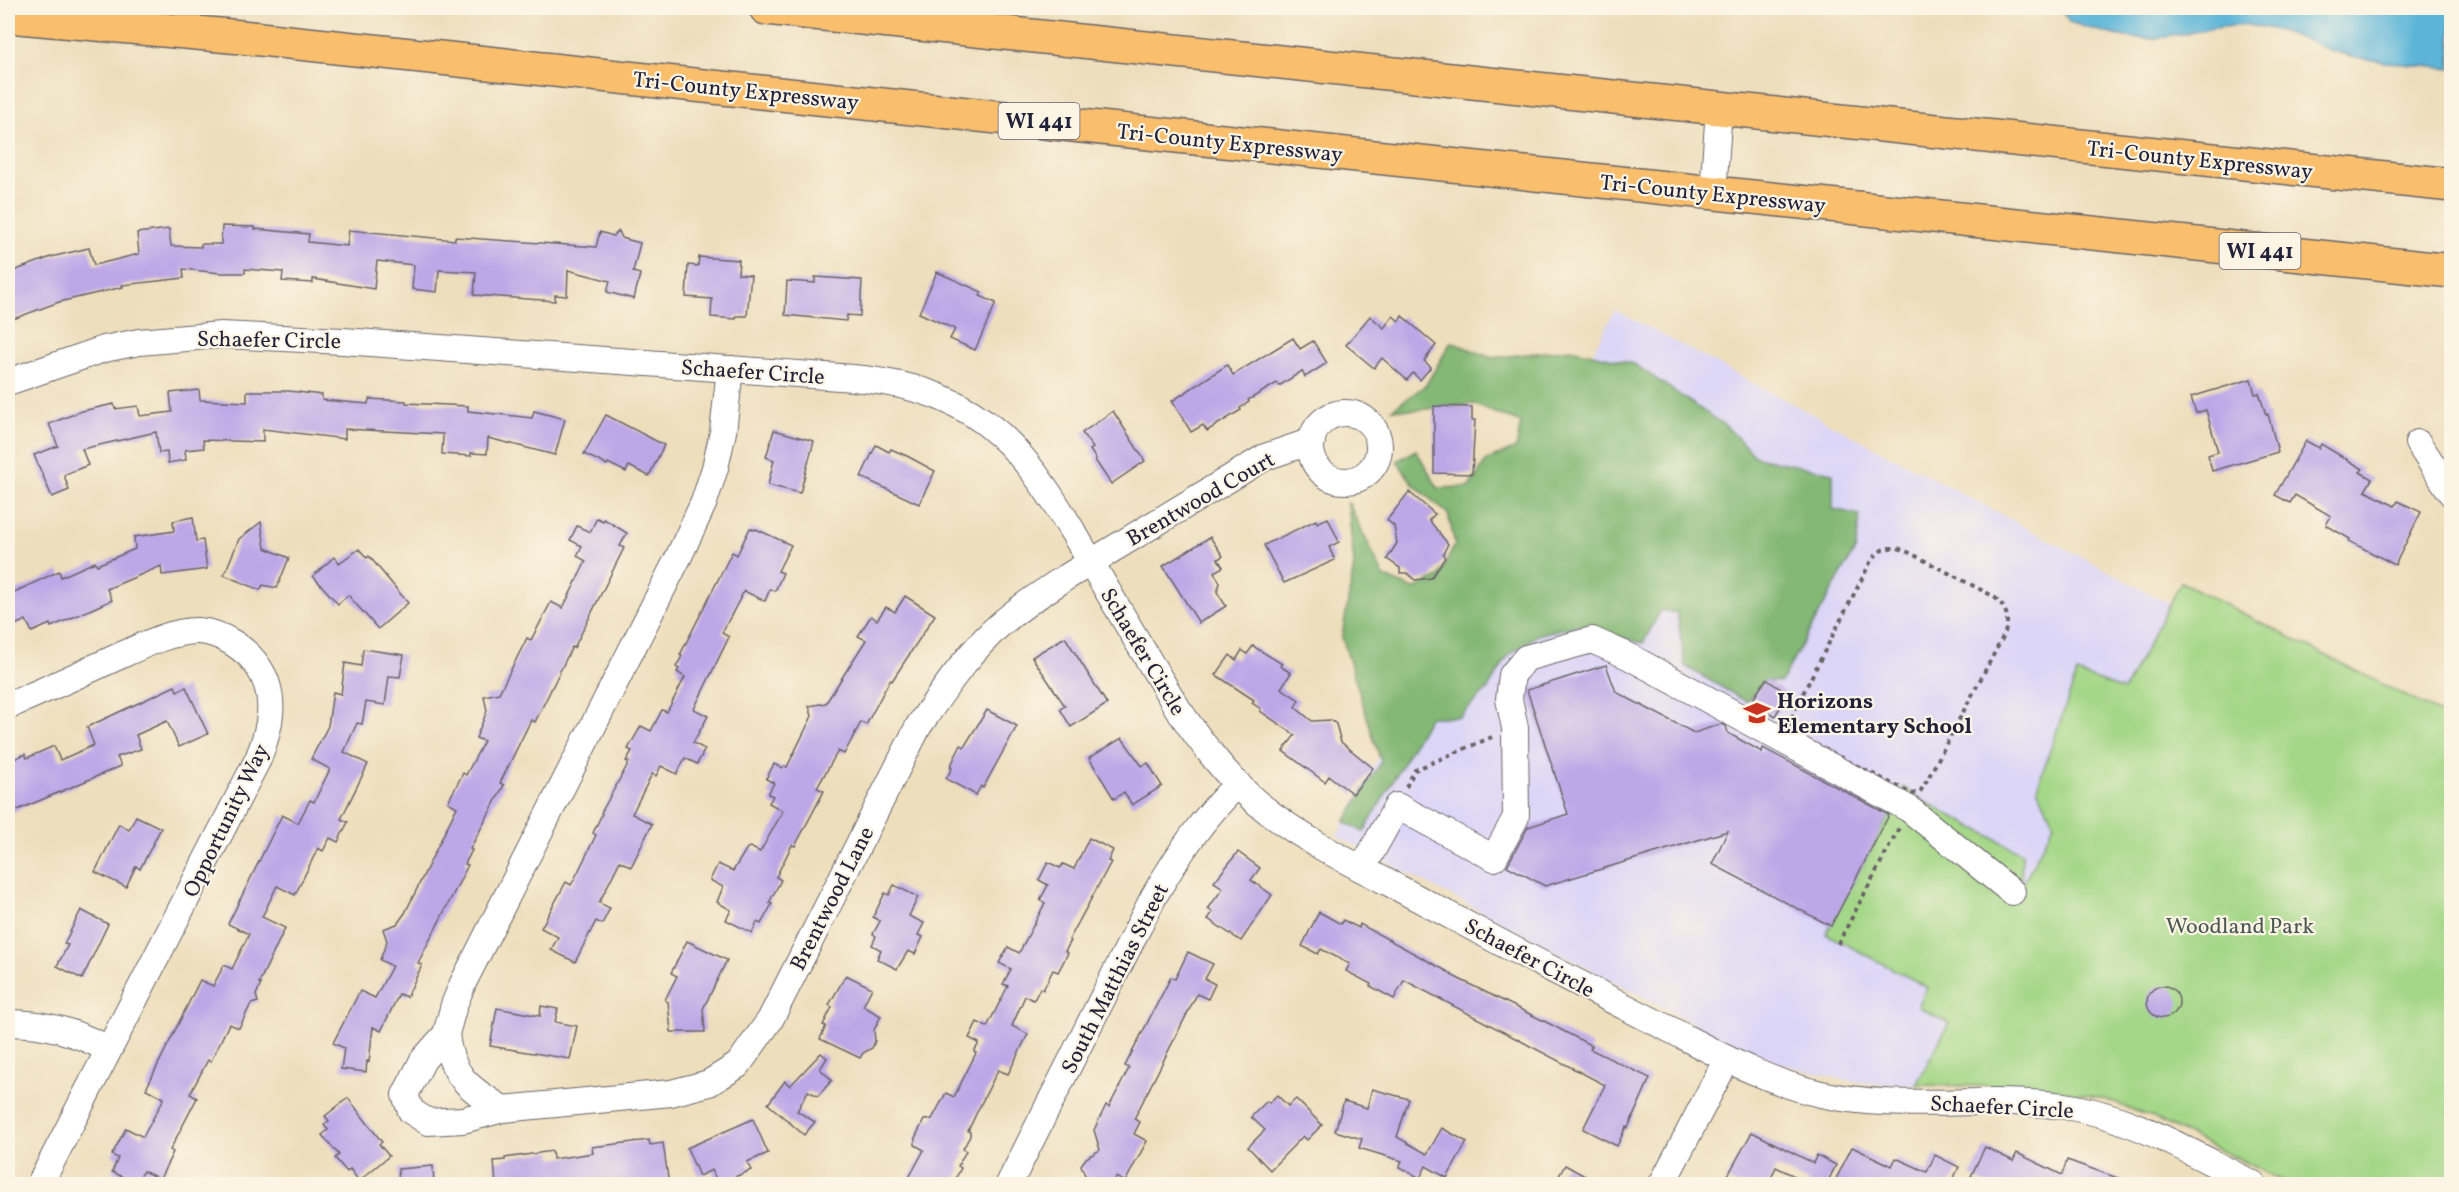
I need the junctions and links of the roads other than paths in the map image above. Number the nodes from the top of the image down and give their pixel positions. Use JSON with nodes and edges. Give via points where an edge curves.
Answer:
{"nodes":[{"id":1,"x":766,"y":8,"type":"edge"},
{"id":2,"x":8,"y":16,"type":"edge"},
{"id":3,"x":1719,"y":109,"type":"junction"},
{"id":4,"x":2451,"y":185,"type":"edge"},
{"id":5,"x":1713,"y":193,"type":"junction"},
{"id":6,"x":2451,"y":271,"type":"edge"},
{"id":7,"x":730,"y":369,"type":"junction"},
{"id":8,"x":8,"y":382,"type":"edge"},
{"id":9,"x":1312,"y":441,"type":"dead end"},
{"id":10,"x":2418,"y":443,"type":"dead end"},
{"id":11,"x":2451,"y":494,"type":"edge"},
{"id":12,"x":1091,"y":563,"type":"junction"},
{"id":13,"x":8,"y":706,"type":"edge"},
{"id":14,"x":1238,"y":784,"type":"junction"},
{"id":15,"x":1362,"y":869,"type":"junction"},
{"id":16,"x":2012,"y":892,"type":"dead end"},
{"id":17,"x":8,"y":1023,"type":"edge"},
{"id":18,"x":446,"y":1034,"type":"junction"},
{"id":19,"x":109,"y":1049,"type":"junction"},
{"id":20,"x":1727,"y":1059,"type":"junction"},
{"id":21,"x":503,"y":1109,"type":"junction"},
{"id":22,"x":40,"y":1185,"type":"edge"},
{"id":23,"x":1009,"y":1185,"type":"edge"},
{"id":24,"x":1662,"y":1185,"type":"edge"},
{"id":25,"x":2253,"y":1185,"type":"edge"}],
"edges":[{"from":1,"to":3,"type":"highway","name":"Tri-County Expressway"},
{"from":2,"to":5,"type":"highway","name":"Tri-County Expressway","number":"WI 441"},
{"from":3,"to":4,"type":"highway","name":"Tri-County Expressway"},
{"from":3,"to":5,"type":"street"},
{"from":5,"to":6,"type":"highway","name":"Tri-County Expressway","number":"WI 441"},
{"from":7,"to":8,"type":"street","name":"Schaefer Circle","via":[[221,335],[104,349]]},
{"from":7,"to":12,"type":"street","name":"Schaefer Circle","via":[[878,380],[950,400],[1013,445],[1063,513]]},
{"from":7,"to":18,"type":"street","name":"Brentwood Lane","via":[[723,432],[704,502],[463,983]]},
{"from":9,"to":12,"type":"street","name":"Brentwood Court","via":[[1265,457]]},
{"from":10,"to":11,"type":"street"},
{"from":12,"to":14,"type":"street","name":"Schaefer Circle","via":[[1178,709]]},
{"from":12,"to":21,"type":"street","name":"Brentwood Lane","via":[[1036,597],[991,633],[944,688],[918,727],[770,1020],[738,1065],[709,1083],[671,1093]]},
{"from":13,"to":19,"type":"street","name":"Opportunity Way","via":[[148,644],[199,631],[242,649],[263,674],[269,694],[270,728],[258,759]]},
{"from":14,"to":15,"type":"street","name":"Schaefer Circle","via":[[1281,820]]},
{"from":14,"to":23,"type":"street","name":"South Matthias Street","via":[[1198,828],[1171,866]]},
{"from":15,"to":16,"type":"street","via":[[1397,806],[1494,858],[1516,817],[1515,728],[1509,699],[1512,675],[1526,658],[1592,640],[1911,802]]},
{"from":15,"to":20,"type":"street","name":"Schaefer Circle"},
{"from":17,"to":19,"type":"street","via":[[50,1026]]},
{"from":18,"to":21,"type":"street","name":"Brentwood Lane","via":[[447,1049],[461,1079],[476,1094]]},
{"from":18,"to":21,"type":"street","name":"Brentwood Lane","via":[[411,1081],[405,1095],[411,1111],[428,1122],[463,1120]]},
{"from":19,"to":22,"type":"street","name":"Opportunity Way"},
{"from":20,"to":24,"type":"street"},
{"from":20,"to":25,"type":"street","name":"Schaefer Circle","via":[[1774,1081],[1834,1096],[1883,1102],[2033,1103],[2096,1112],[2148,1131]]}]}
